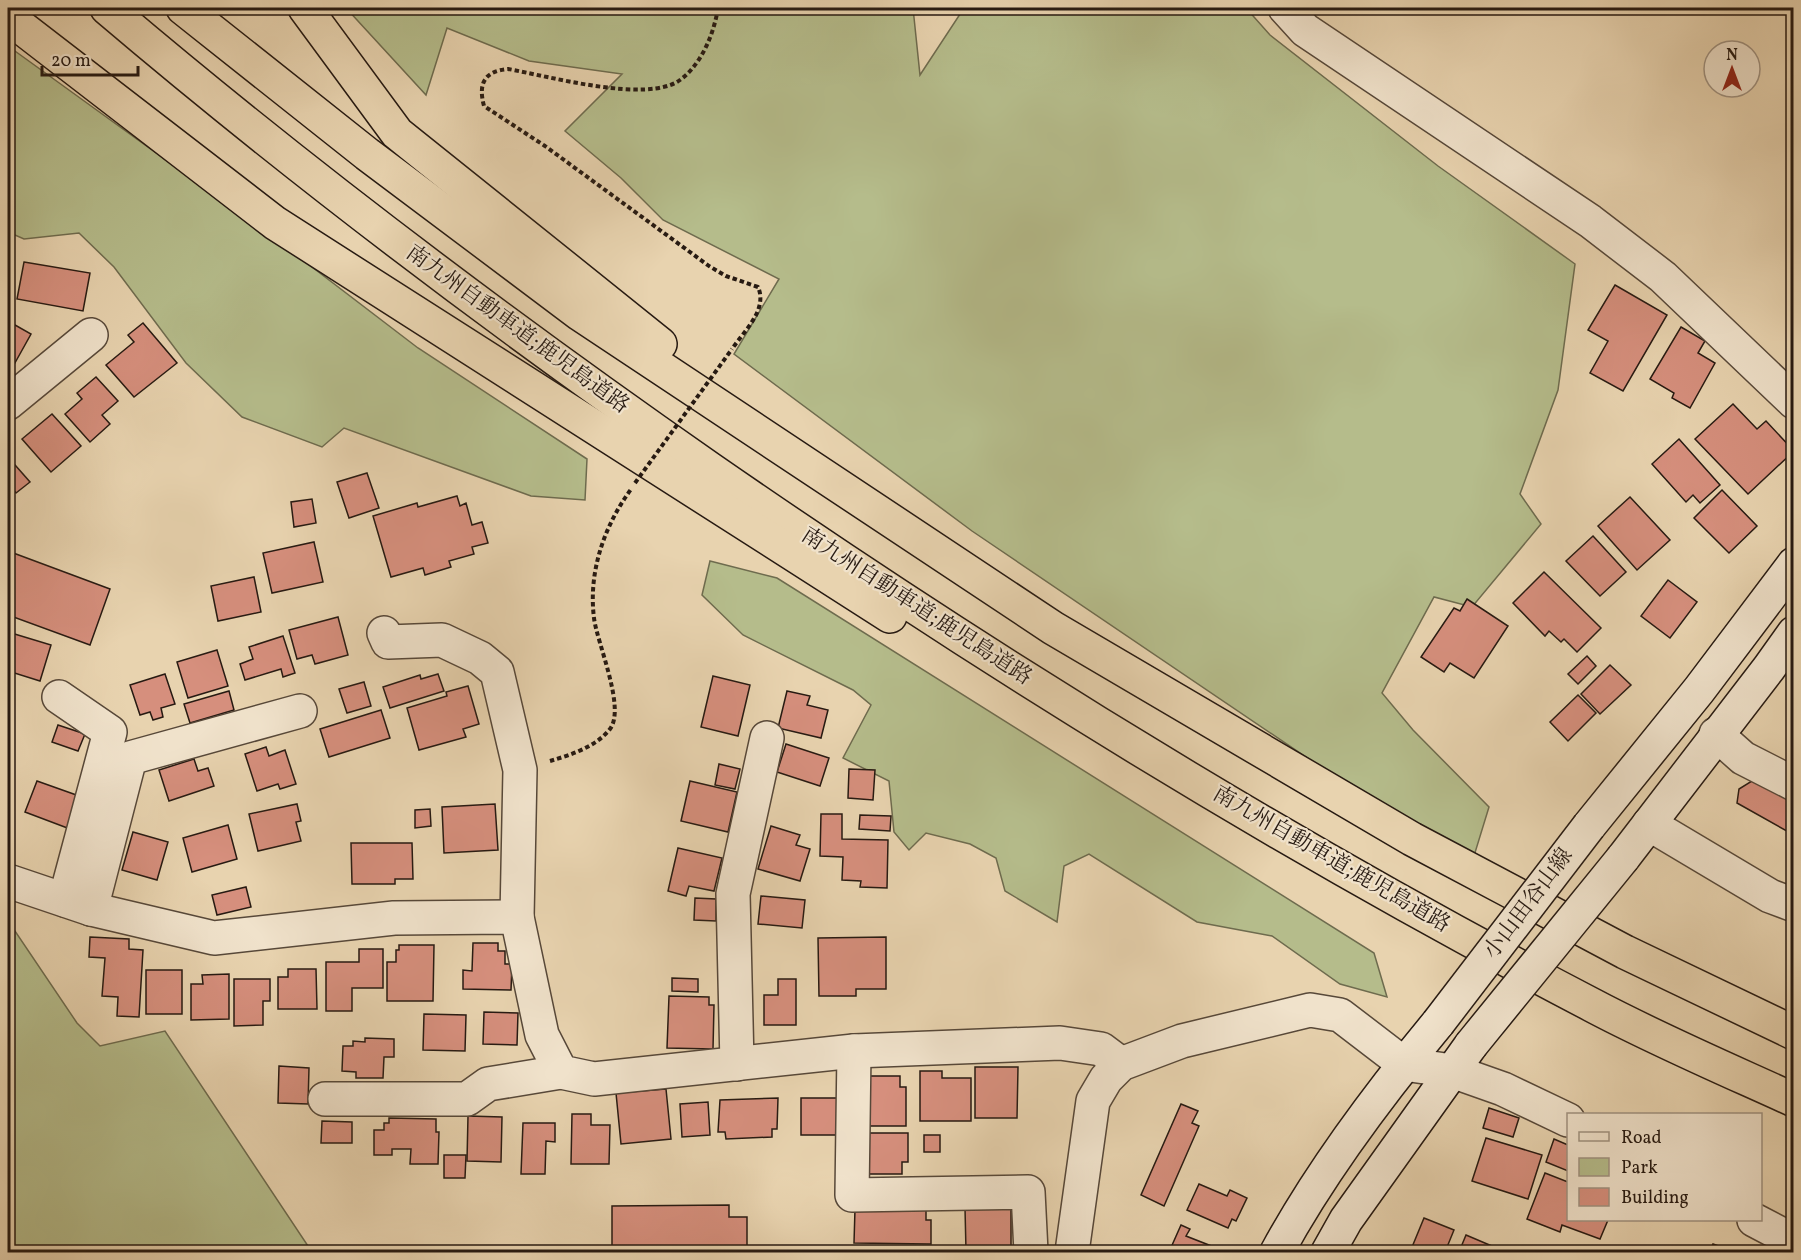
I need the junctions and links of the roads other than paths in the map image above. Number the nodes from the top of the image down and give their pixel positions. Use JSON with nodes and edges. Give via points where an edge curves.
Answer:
{"nodes":[{"id":1,"x":107,"y":8,"type":"edge"},
{"id":2,"x":183,"y":8,"type":"edge"},
{"id":3,"x":304,"y":8,"type":"edge"},
{"id":4,"x":1285,"y":8,"type":"edge"},
{"id":5,"x":8,"y":17,"type":"edge"},
{"id":6,"x":91,"y":335,"type":"dead end"},
{"id":7,"x":1794,"y":402,"type":"edge"},
{"id":8,"x":8,"y":404,"type":"edge"},
{"id":9,"x":841,"y":489,"type":"junction"},
{"id":10,"x":1794,"y":564,"type":"edge"},
{"id":11,"x":384,"y":633,"type":"dead end"},
{"id":12,"x":1794,"y":633,"type":"edge"},
{"id":13,"x":59,"y":697,"type":"dead end"},
{"id":14,"x":300,"y":711,"type":"dead end"},
{"id":15,"x":1716,"y":734,"type":"junction"},
{"id":16,"x":767,"y":738,"type":"dead end"},
{"id":17,"x":1794,"y":784,"type":"edge"},
{"id":18,"x":1649,"y":824,"type":"junction"},
{"id":19,"x":8,"y":881,"type":"edge"},
{"id":20,"x":1376,"y":889,"type":"junction"},
{"id":21,"x":78,"y":904,"type":"junction"},
{"id":22,"x":1794,"y":905,"type":"edge"},
{"id":23,"x":517,"y":917,"type":"junction"},
{"id":24,"x":1794,"y":1033,"type":"edge"},
{"id":25,"x":854,"y":1051,"type":"junction"},
{"id":26,"x":737,"y":1064,"type":"junction"},
{"id":27,"x":1121,"y":1064,"type":"junction"},
{"id":28,"x":1404,"y":1064,"type":"junction"},
{"id":29,"x":1452,"y":1071,"type":"junction"},
{"id":30,"x":561,"y":1072,"type":"junction"},
{"id":31,"x":325,"y":1099,"type":"dead end"},
{"id":32,"x":1794,"y":1100,"type":"edge"},
{"id":33,"x":1567,"y":1119,"type":"edge"},
{"id":34,"x":1756,"y":1221,"type":"edge"},
{"id":35,"x":1794,"y":1241,"type":"edge"},
{"id":36,"x":1031,"y":1252,"type":"edge"},
{"id":37,"x":1072,"y":1252,"type":"edge"},
{"id":38,"x":1277,"y":1252,"type":"edge"},
{"id":39,"x":1328,"y":1252,"type":"edge"}],
"edges":[{"from":1,"to":20,"type":"highway","name":"南九州自動車道;鹿児島道路","via":[[327,189],[520,335],[809,537],[1024,678]]},
{"from":2,"to":9,"type":"highway","via":[[367,154],[580,314]]},
{"from":3,"to":9,"type":"highway","via":[[397,133]]},
{"from":4,"to":7,"type":"street","via":[[1305,30],[1590,221],[1645,263]]},
{"from":5,"to":20,"type":"highway","via":[[275,223],[619,441],[818,573],[1099,743]]},
{"from":6,"to":8,"type":"street"},
{"from":9,"to":24,"type":"highway","via":[[1053,628],[1412,839],[1625,952]]},
{"from":10,"to":28,"type":"street","name":"小山田谷山線","bridge":true},
{"from":11,"to":23,"type":"street","via":[[388,642],[442,640],[480,658],[497,672],[520,770]]},
{"from":12,"to":15,"type":"street","name":"小山田谷山線"},
{"from":13,"to":21,"type":"street","via":[[110,732]]},
{"from":14,"to":21,"type":"street","via":[[129,758]]},
{"from":15,"to":17,"type":"street","via":[[1743,758]]},
{"from":15,"to":18,"type":"street","name":"小山田谷山線"},
{"from":16,"to":26,"type":"street","via":[[733,894]]},
{"from":18,"to":22,"type":"street","via":[[1770,896]]},
{"from":18,"to":29,"type":"street","name":"小山田谷山線","bridge":true},
{"from":19,"to":21,"type":"street"},
{"from":20,"to":32,"type":"highway","name":"南九州自動車道;鹿児島道路","via":[[1596,1008]]},
{"from":21,"to":23,"type":"street","via":[[214,938],[394,918]]},
{"from":23,"to":30,"type":"street","via":[[542,1035]]},
{"from":25,"to":26,"type":"street"},
{"from":25,"to":27,"type":"street","via":[[1060,1043],[1101,1049]]},
{"from":25,"to":36,"type":"street","via":[[852,1196],[1028,1192]]},
{"from":26,"to":30,"type":"street","via":[[594,1079]]},
{"from":27,"to":28,"type":"street","via":[[1182,1041],[1310,1010],[1340,1015]]},
{"from":27,"to":37,"type":"street","via":[[1093,1101]]},
{"from":28,"to":29,"type":"street"},
{"from":28,"to":38,"type":"street","name":"小山田谷山線","via":[[1298,1213]]},
{"from":29,"to":33,"type":"street","via":[[1503,1089]]},
{"from":29,"to":39,"type":"street","name":"小山田谷山線","via":[[1346,1220]]},
{"from":30,"to":31,"type":"street","via":[[488,1084],[468,1099]]},
{"from":34,"to":35,"type":"street"}]}
